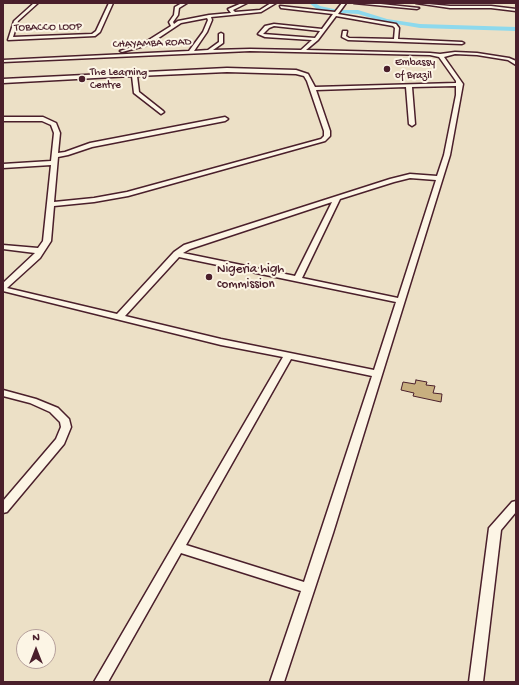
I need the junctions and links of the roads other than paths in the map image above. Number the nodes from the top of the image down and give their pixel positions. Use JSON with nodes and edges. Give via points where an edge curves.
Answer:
{"nodes":[{"id":1,"x":36,"y":3,"type":"edge"},
{"id":2,"x":111,"y":3,"type":"edge"},
{"id":3,"x":185,"y":3,"type":"edge"},
{"id":4,"x":245,"y":3,"type":"edge"},
{"id":5,"x":287,"y":3,"type":"edge"},
{"id":6,"x":350,"y":3,"type":"edge"},
{"id":7,"x":356,"y":3,"type":"edge"},
{"id":8,"x":419,"y":3,"type":"edge"},
{"id":9,"x":263,"y":4,"type":"edge"},
{"id":10,"x":273,"y":4,"type":"edge"},
{"id":11,"x":344,"y":4,"type":"edge"},
{"id":12,"x":492,"y":5,"type":"edge"},
{"id":13,"x":281,"y":7,"type":"junction"},
{"id":14,"x":516,"y":10,"type":"edge"},
{"id":15,"x":267,"y":12,"type":"dead end"},
{"id":16,"x":237,"y":13,"type":"junction"},
{"id":17,"x":336,"y":14,"type":"junction"},
{"id":18,"x":209,"y":16,"type":"junction"},
{"id":19,"x":331,"y":21,"type":"junction"},
{"id":20,"x":173,"y":26,"type":"junction"},
{"id":21,"x":311,"y":29,"type":"junction"},
{"id":22,"x":322,"y":30,"type":"junction"},
{"id":23,"x":345,"y":32,"type":"dead end"},
{"id":24,"x":221,"y":34,"type":"dead end"},
{"id":25,"x":316,"y":39,"type":"junction"},
{"id":26,"x":3,"y":40,"type":"edge"},
{"id":27,"x":10,"y":40,"type":"junction"},
{"id":28,"x":396,"y":40,"type":"junction"},
{"id":29,"x":416,"y":42,"type":"junction"},
{"id":30,"x":462,"y":43,"type":"dead end"},
{"id":31,"x":142,"y":46,"type":"junction"},
{"id":32,"x":302,"y":51,"type":"junction"},
{"id":33,"x":191,"y":52,"type":"junction"},
{"id":34,"x":205,"y":52,"type":"junction"},
{"id":35,"x":135,"y":54,"type":"junction"},
{"id":36,"x":416,"y":54,"type":"junction"},
{"id":37,"x":110,"y":56,"type":"junction"},
{"id":38,"x":440,"y":56,"type":"junction"},
{"id":39,"x":3,"y":61,"type":"edge"},
{"id":40,"x":516,"y":64,"type":"edge"},
{"id":41,"x":134,"y":74,"type":"junction"},
{"id":42,"x":3,"y":81,"type":"edge"},
{"id":43,"x":460,"y":84,"type":"junction"},
{"id":44,"x":409,"y":85,"type":"junction"},
{"id":45,"x":312,"y":89,"type":"junction"},
{"id":46,"x":161,"y":112,"type":"dead end"},
{"id":47,"x":3,"y":119,"type":"edge"},
{"id":48,"x":225,"y":119,"type":"dead end"},
{"id":49,"x":412,"y":124,"type":"dead end"},
{"id":50,"x":56,"y":155,"type":"junction"},
{"id":51,"x":54,"y":163,"type":"junction"},
{"id":52,"x":3,"y":166,"type":"edge"},
{"id":53,"x":440,"y":178,"type":"junction"},
{"id":54,"x":338,"y":197,"type":"junction"},
{"id":55,"x":51,"y":204,"type":"junction"},
{"id":56,"x":3,"y":247,"type":"edge"},
{"id":57,"x":41,"y":251,"type":"junction"},
{"id":58,"x":177,"y":254,"type":"junction"},
{"id":59,"x":297,"y":280,"type":"junction"},
{"id":60,"x":3,"y":288,"type":"edge"},
{"id":61,"x":401,"y":301,"type":"junction"},
{"id":62,"x":119,"y":317,"type":"junction"},
{"id":63,"x":288,"y":356,"type":"junction"},
{"id":64,"x":377,"y":374,"type":"junction"},
{"id":65,"x":3,"y":393,"type":"edge"},
{"id":66,"x":516,"y":506,"type":"edge"},
{"id":67,"x":3,"y":509,"type":"edge"},
{"id":68,"x":178,"y":547,"type":"junction"},
{"id":69,"x":308,"y":588,"type":"junction"},
{"id":70,"x":101,"y":682,"type":"edge"},
{"id":71,"x":278,"y":682,"type":"edge"},
{"id":72,"x":476,"y":682,"type":"edge"}],
"edges":[{"from":1,"to":27,"type":"street","name":"TOBACCO LOOP","via":[[16,21]]},
{"from":2,"to":27,"type":"street","name":"TOBACCO LOOP","via":[[98,32],[93,35]]},
{"from":3,"to":20,"type":"street","via":[[177,7],[176,15],[171,22]]},
{"from":4,"to":16,"type":"street","via":[[230,11]]},
{"from":5,"to":13,"type":"street"},
{"from":6,"to":11,"type":"street"},
{"from":7,"to":8,"type":"street","via":[[417,10]]},
{"from":8,"to":12,"type":"street","via":[[454,8]]},
{"from":9,"to":10,"type":"street"},
{"from":10,"to":16,"type":"street","via":[[261,11]]},
{"from":11,"to":17,"type":"street"},
{"from":12,"to":14,"type":"street"},
{"from":13,"to":15,"type":"street"},
{"from":13,"to":17,"type":"street"},
{"from":16,"to":18,"type":"street"},
{"from":17,"to":19,"type":"street"},
{"from":17,"to":28,"type":"street","via":[[394,25],[397,28]]},
{"from":18,"to":20,"type":"street","via":[[190,19]]},
{"from":18,"to":33,"type":"street","via":[[207,28]]},
{"from":19,"to":21,"type":"street"},
{"from":19,"to":22,"type":"street"},
{"from":20,"to":31,"type":"street"},
{"from":21,"to":22,"type":"street"},
{"from":21,"to":25,"type":"street","via":[[274,25],[267,27],[260,35]]},
{"from":22,"to":25,"type":"street"},
{"from":23,"to":28,"type":"street","via":[[344,37],[348,39]]},
{"from":24,"to":34,"type":"street","via":[[221,42]]},
{"from":25,"to":32,"type":"street"},
{"from":26,"to":27,"type":"street"},
{"from":28,"to":29,"type":"street"},
{"from":29,"to":30,"type":"street"},
{"from":29,"to":36,"type":"street"},
{"from":31,"to":35,"type":"street"},
{"from":31,"to":37,"type":"street"},
{"from":32,"to":34,"type":"street","name":"CHAYAMBA ROAD"},
{"from":32,"to":36,"type":"street","name":"CHAYAMBA ROAD"},
{"from":33,"to":34,"type":"street","name":"CHAYAMBA ROAD"},
{"from":33,"to":35,"type":"street","name":"CHAYAMBA ROAD"},
{"from":35,"to":37,"type":"street","name":"CHAYAMBA ROAD"},
{"from":36,"to":38,"type":"street","name":"CHAYAMBA ROAD"},
{"from":37,"to":39,"type":"street","name":"CHAYAMBA ROAD"},
{"from":38,"to":40,"type":"street","name":"CHAYAMBA ROAD","via":[[455,53],[477,54],[509,59]]},
{"from":38,"to":43,"type":"street"},
{"from":41,"to":42,"type":"street"},
{"from":41,"to":45,"type":"street","via":[[214,70],[296,72],[307,76]]},
{"from":41,"to":46,"type":"street","via":[[136,92]]},
{"from":43,"to":44,"type":"street"},
{"from":43,"to":53,"type":"street","via":[[447,155]]},
{"from":44,"to":45,"type":"street"},
{"from":44,"to":49,"type":"street"},
{"from":45,"to":55,"type":"street","via":[[327,131],[326,137],[320,141],[128,194]]},
{"from":47,"to":50,"type":"street","via":[[36,118],[50,122],[56,128]]},
{"from":48,"to":50,"type":"street","via":[[90,145],[70,153]]},
{"from":50,"to":51,"type":"street"},
{"from":51,"to":52,"type":"street"},
{"from":51,"to":55,"type":"street"},
{"from":53,"to":54,"type":"street","via":[[402,177]]},
{"from":53,"to":61,"type":"street"},
{"from":54,"to":58,"type":"street","via":[[187,246]]},
{"from":54,"to":59,"type":"street"},
{"from":55,"to":57,"type":"street","via":[[47,241]]},
{"from":56,"to":57,"type":"street"},
{"from":57,"to":60,"type":"street"},
{"from":58,"to":59,"type":"street"},
{"from":58,"to":62,"type":"street"},
{"from":59,"to":61,"type":"street"},
{"from":60,"to":62,"type":"street"},
{"from":61,"to":64,"type":"street"},
{"from":62,"to":63,"type":"street"},
{"from":63,"to":64,"type":"street"},
{"from":63,"to":68,"type":"street"},
{"from":64,"to":69,"type":"street"},
{"from":65,"to":67,"type":"street","via":[[50,408],[60,415],[66,427],[60,441]]},
{"from":66,"to":72,"type":"street","via":[[495,528]]},
{"from":68,"to":69,"type":"street"},
{"from":68,"to":70,"type":"street"},
{"from":69,"to":71,"type":"street"}]}
